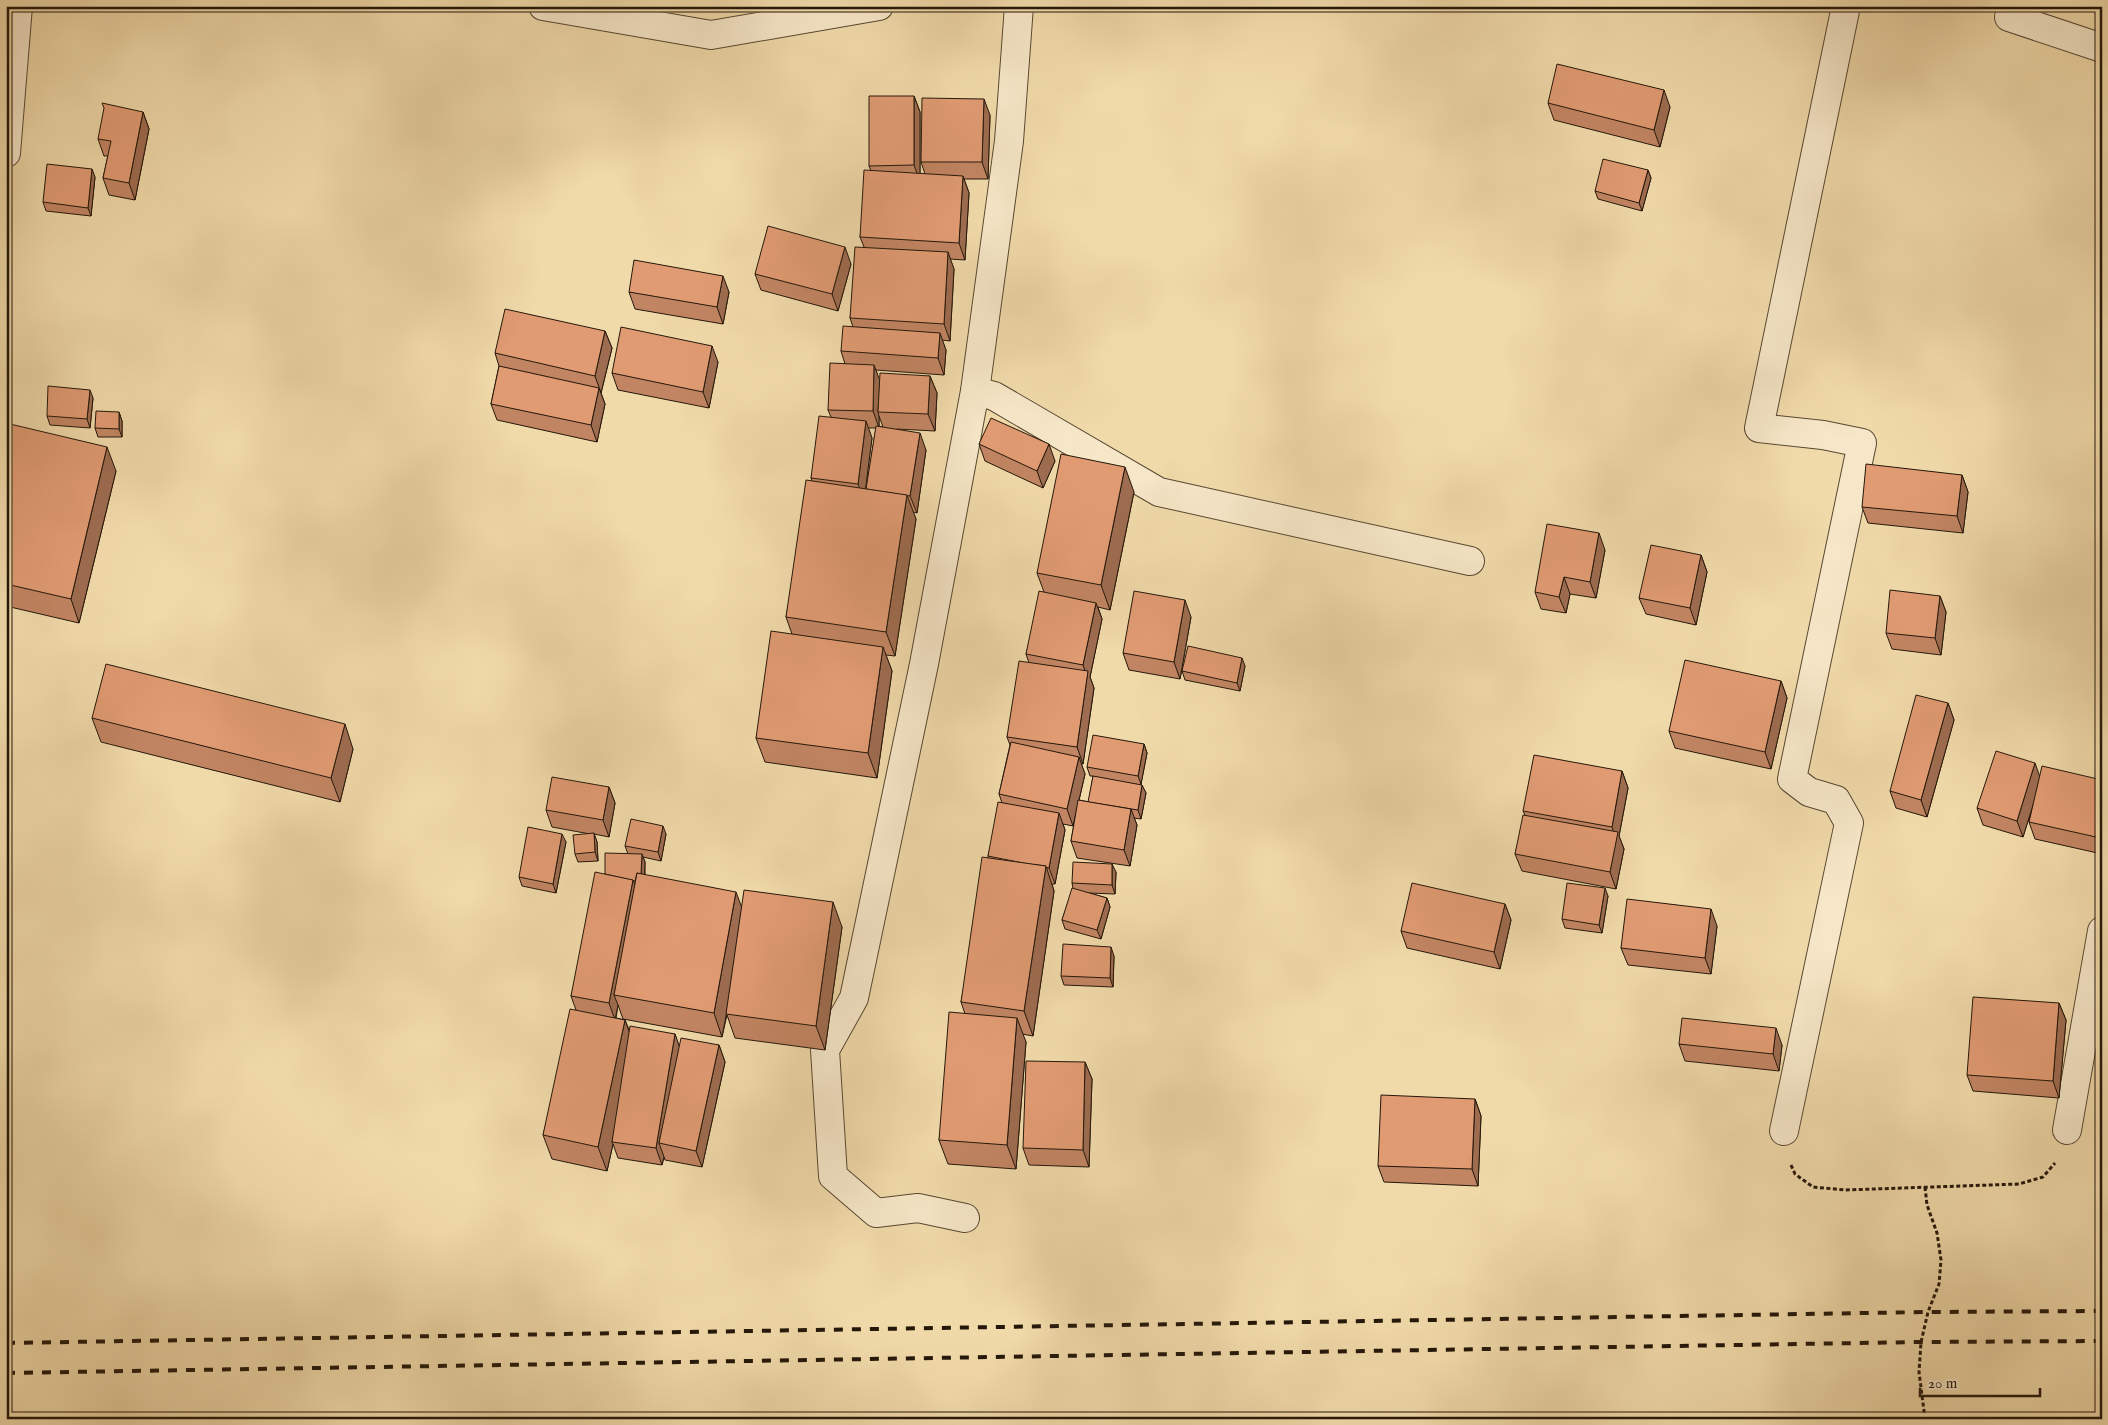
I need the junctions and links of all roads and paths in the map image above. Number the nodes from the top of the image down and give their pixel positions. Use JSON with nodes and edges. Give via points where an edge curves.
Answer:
{"nodes":[{"id":1,"x":18,"y":6,"type":"edge"},
{"id":2,"x":543,"y":6,"type":"edge"},
{"id":3,"x":879,"y":6,"type":"edge"},
{"id":4,"x":1019,"y":6,"type":"edge"},
{"id":5,"x":1846,"y":6,"type":"edge"},
{"id":6,"x":2014,"y":6,"type":"edge"},
{"id":7,"x":2102,"y":48,"type":"edge"},
{"id":8,"x":6,"y":153,"type":"edge"},
{"id":9,"x":975,"y":391,"type":"junction"},
{"id":10,"x":1470,"y":562,"type":"dead end"},
{"id":11,"x":2102,"y":931,"type":"edge"},
{"id":12,"x":2067,"y":1130,"type":"joint"},
{"id":13,"x":1784,"y":1131,"type":"joint"},
{"id":14,"x":1924,"y":1187,"type":"junction"},
{"id":15,"x":965,"y":1218,"type":"dead end"},
{"id":16,"x":1925,"y":1419,"type":"edge"}],
"edges":[{"from":1,"to":8,"type":"street"},
{"from":2,"to":3,"type":"street","via":[[711,35]]},
{"from":4,"to":9,"type":"street","via":[[1009,141]]},
{"from":5,"to":13,"type":"street","via":[[1759,428],[1862,443],[1792,779],[1810,792],[1836,800],[1849,823]]},
{"from":6,"to":7,"type":"street","via":[[2010,17]]},
{"from":9,"to":10,"type":"street","via":[[994,396],[1159,492]]},
{"from":9,"to":15,"type":"street","via":[[924,664],[854,998],[825,1050],[833,1176],[876,1213],[918,1208]]},
{"from":11,"to":12,"type":"street"},
{"from":12,"to":14,"type":"path","via":[[2061,1156],[2043,1177],[2019,1184]]},
{"from":13,"to":14,"type":"path","via":[[1784,1154],[1795,1174],[1813,1187],[1845,1190]]},
{"from":14,"to":16,"type":"path","via":[[1941,1260],[1940,1284],[1928,1312],[1918,1372]]}]}
